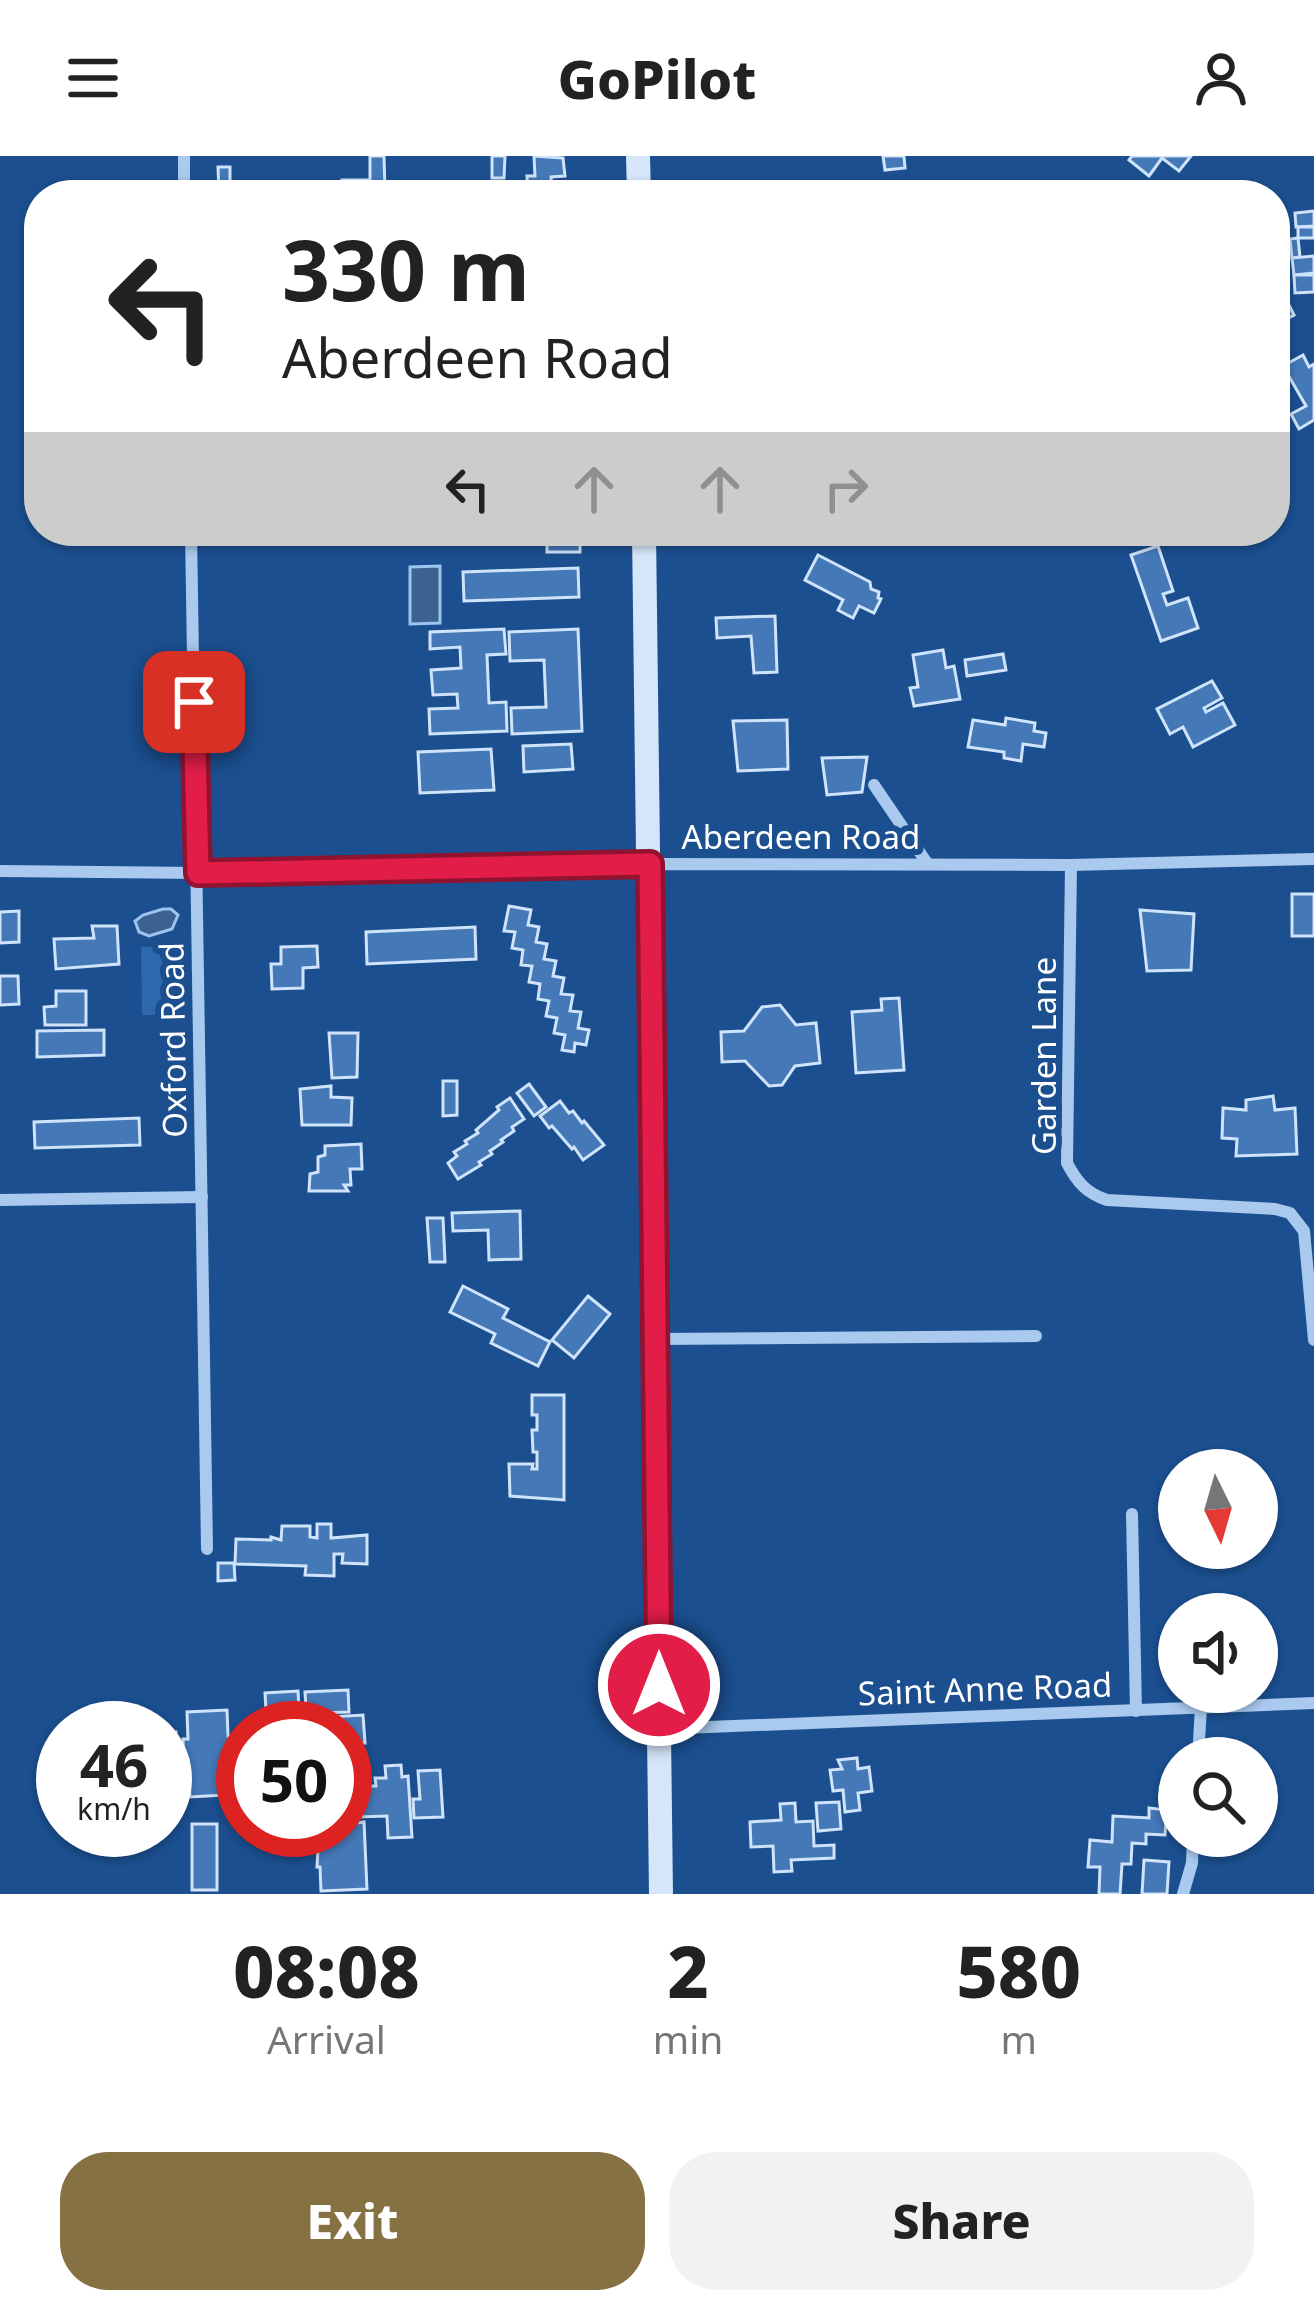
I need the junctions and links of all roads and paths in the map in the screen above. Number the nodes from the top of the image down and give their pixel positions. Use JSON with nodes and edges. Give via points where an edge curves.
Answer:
{"nodes":[{"id":1,"x":191,"y":546,"type":"edge"},
{"id":2,"x":644,"y":546,"type":"edge"},
{"id":3,"x":874,"y":785,"type":"dead end"},
{"id":4,"x":1314,"y":859,"type":"edge"},
{"id":5,"x":927,"y":863,"type":"junction"},
{"id":6,"x":650,"y":864,"type":"junction"},
{"id":7,"x":1070,"y":865,"type":"junction"},
{"id":8,"x":0,"y":871,"type":"edge"},
{"id":9,"x":198,"y":873,"type":"junction"},
{"id":10,"x":202,"y":1197,"type":"junction"},
{"id":11,"x":0,"y":1200,"type":"edge"},
{"id":12,"x":1036,"y":1336,"type":"dead end"},
{"id":13,"x":656,"y":1339,"type":"junction"},
{"id":14,"x":1314,"y":1340,"type":"edge"},
{"id":15,"x":1132,"y":1514,"type":"dead end"},
{"id":16,"x":207,"y":1549,"type":"dead end"},
{"id":17,"x":1314,"y":1703,"type":"edge"},
{"id":18,"x":1278,"y":1704,"type":"edge"},
{"id":19,"x":1158,"y":1710,"type":"edge"},
{"id":20,"x":1136,"y":1711,"type":"junction"},
{"id":21,"x":659,"y":1729,"type":"junction"},
{"id":22,"x":1192,"y":1857,"type":"edge"},
{"id":23,"x":662,"y":1894,"type":"edge"},
{"id":24,"x":1183,"y":1894,"type":"edge"}],
"edges":[{"from":1,"to":9,"type":"street","name":"Oxford Road"},
{"from":2,"to":6,"type":"main road"},
{"from":3,"to":5,"type":"street"},
{"from":4,"to":7,"type":"street","name":"Aberdeen Road"},
{"from":5,"to":6,"type":"street","name":"Aberdeen Road"},
{"from":5,"to":7,"type":"street","name":"Aberdeen Road"},
{"from":6,"to":9,"type":"street","name":"Aberdeen Road"},
{"from":6,"to":13,"type":"main road"},
{"from":7,"to":14,"type":"street","name":"Garden Lane","via":[[1067,1162],[1074,1177],[1107,1201],[1290,1213],[1304,1231]]},
{"from":8,"to":9,"type":"street","name":"Aberdeen Road"},
{"from":9,"to":10,"type":"street","name":"Oxford Road"},
{"from":10,"to":11,"type":"street"},
{"from":10,"to":16,"type":"street","name":"Oxford Road"},
{"from":12,"to":13,"type":"street"},
{"from":13,"to":21,"type":"main road"},
{"from":15,"to":20,"type":"street"},
{"from":17,"to":18,"type":"street","name":"Saint Anne Road"},
{"from":19,"to":20,"type":"street","name":"Saint Anne Road"},
{"from":20,"to":21,"type":"street","name":"Saint Anne Road"},
{"from":21,"to":23,"type":"main road"},
{"from":22,"to":24,"type":"street"}]}
